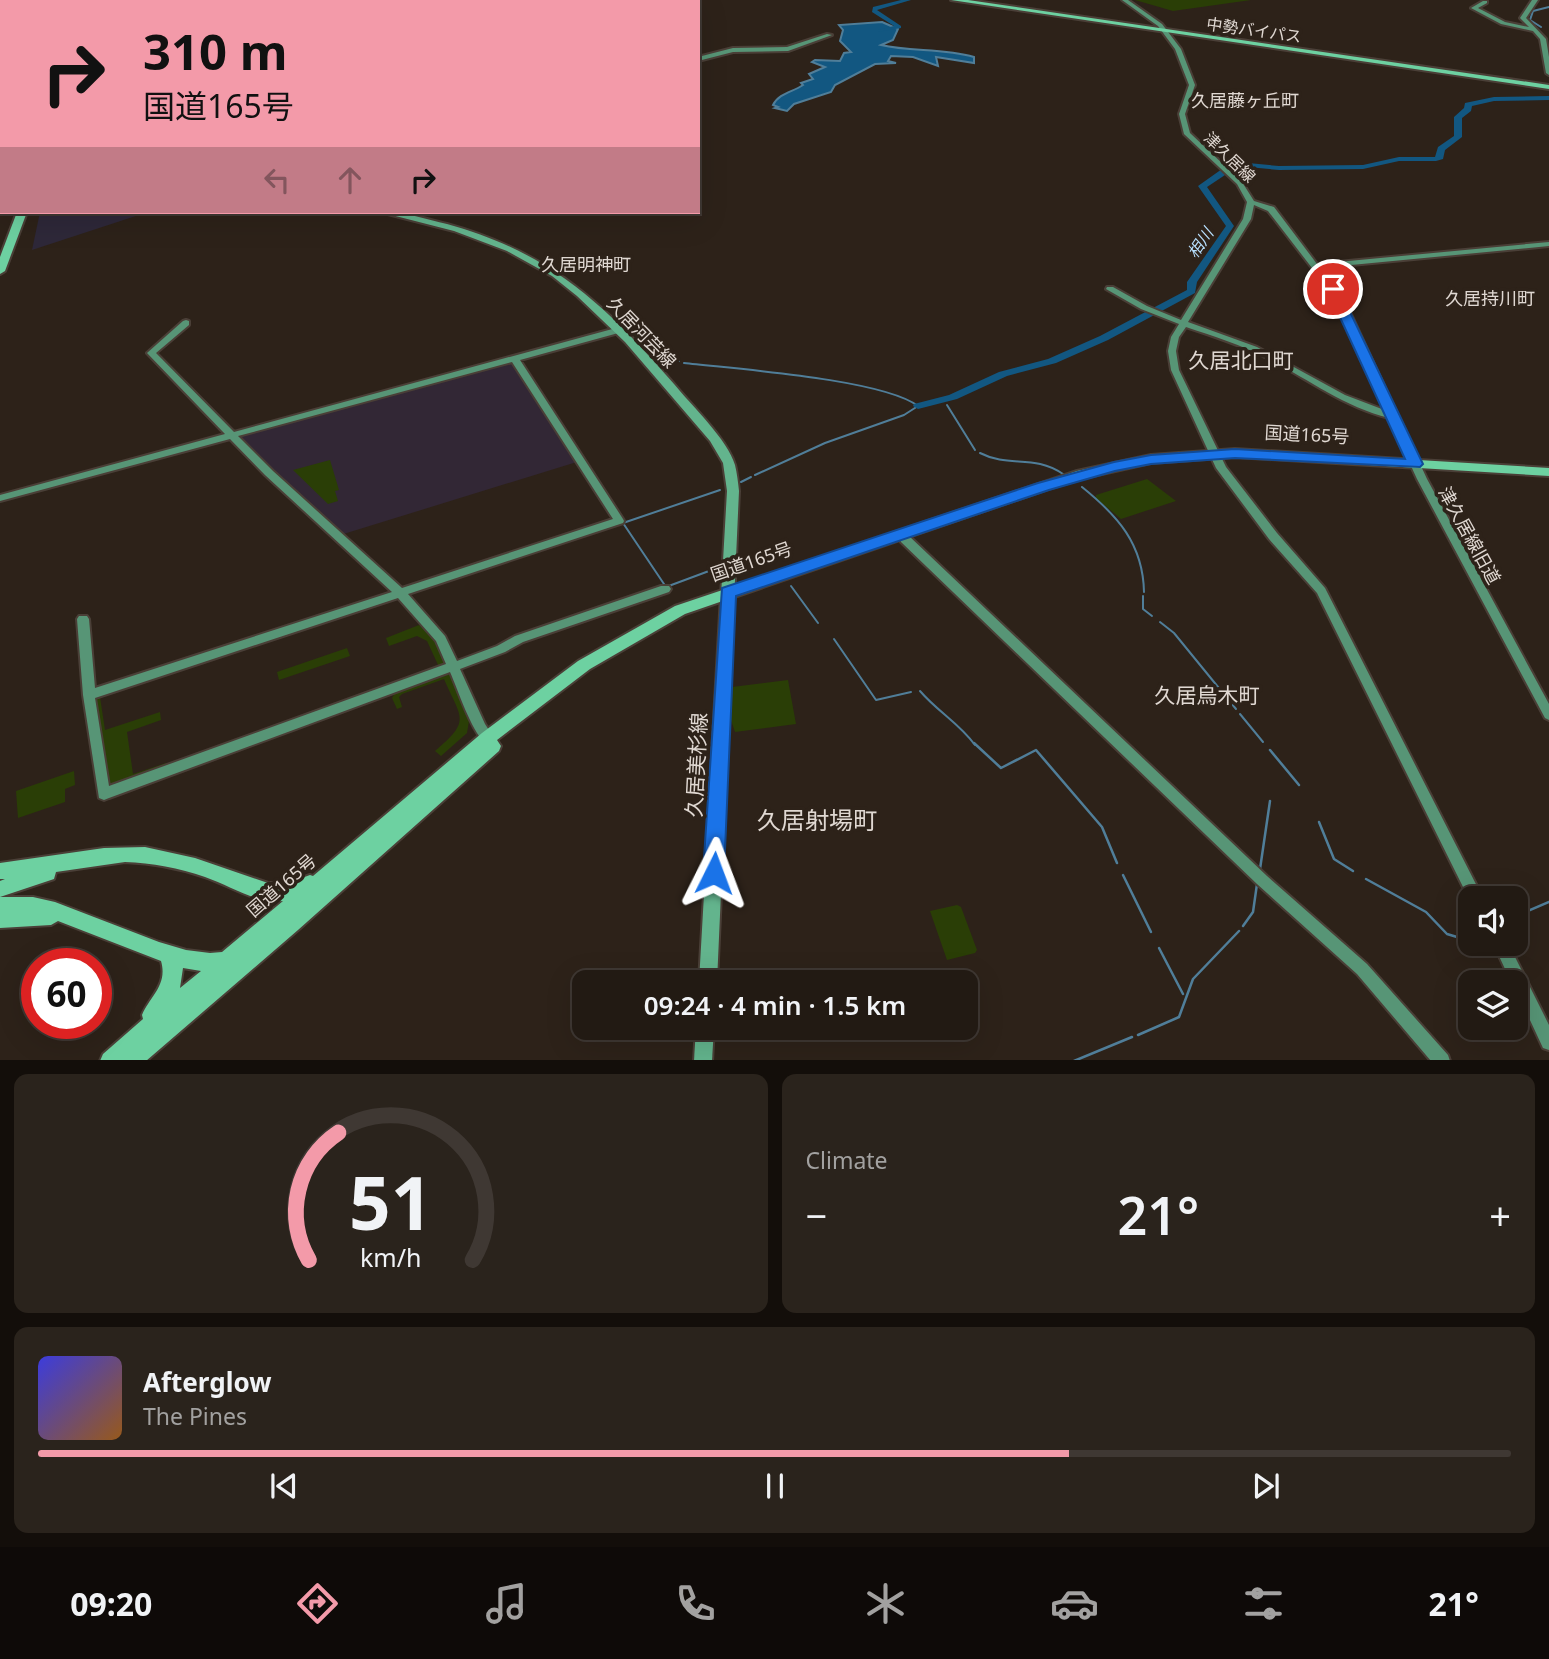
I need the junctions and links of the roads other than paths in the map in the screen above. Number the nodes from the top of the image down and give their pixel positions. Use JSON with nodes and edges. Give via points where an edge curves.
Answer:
{"nodes":[{"id":1,"x":956,"y":0,"type":"edge"},
{"id":2,"x":1125,"y":0,"type":"edge"},
{"id":3,"x":1535,"y":0,"type":"edge"},
{"id":4,"x":1485,"y":2,"type":"dead end"},
{"id":5,"x":1165,"y":30,"type":"junction"},
{"id":6,"x":1534,"y":30,"type":"junction"},
{"id":7,"x":829,"y":35,"type":"dead end"},
{"id":8,"x":700,"y":58,"type":"edge"},
{"id":9,"x":1549,"y":73,"type":"edge"},
{"id":10,"x":1549,"y":85,"type":"edge"},
{"id":11,"x":1251,"y":202,"type":"junction"},
{"id":12,"x":14,"y":214,"type":"edge"},
{"id":13,"x":21,"y":214,"type":"edge"},
{"id":14,"x":393,"y":214,"type":"edge"},
{"id":15,"x":1549,"y":244,"type":"edge"},
{"id":16,"x":0,"y":247,"type":"edge"},
{"id":17,"x":1317,"y":266,"type":"junction"},
{"id":18,"x":0,"y":271,"type":"edge"},
{"id":19,"x":1110,"y":289,"type":"dead end"},
{"id":20,"x":1183,"y":321,"type":"junction"},
{"id":21,"x":186,"y":323,"type":"dead end"},
{"id":22,"x":618,"y":330,"type":"junction"},
{"id":23,"x":516,"y":359,"type":"junction"},
{"id":24,"x":1394,"y":416,"type":"junction"},
{"id":25,"x":233,"y":435,"type":"junction"},
{"id":26,"x":1216,"y":457,"type":"junction"},
{"id":27,"x":1416,"y":466,"type":"junction"},
{"id":28,"x":1549,"y":475,"type":"edge"},
{"id":29,"x":0,"y":498,"type":"edge"},
{"id":30,"x":905,"y":539,"type":"junction"},
{"id":31,"x":665,"y":589,"type":"dead end"},
{"id":32,"x":399,"y":592,"type":"junction"},
{"id":33,"x":728,"y":596,"type":"junction"},
{"id":34,"x":83,"y":619,"type":"dead end"},
{"id":35,"x":456,"y":667,"type":"junction"},
{"id":36,"x":89,"y":695,"type":"junction"},
{"id":37,"x":1549,"y":715,"type":"edge"},
{"id":38,"x":491,"y":742,"type":"junction"},
{"id":39,"x":392,"y":820,"type":"junction"},
{"id":40,"x":78,"y":862,"type":"junction"},
{"id":41,"x":0,"y":871,"type":"edge"},
{"id":42,"x":1470,"y":886,"type":"edge"},
{"id":43,"x":0,"y":889,"type":"edge"},
{"id":44,"x":251,"y":890,"type":"junction"},
{"id":45,"x":0,"y":906,"type":"edge"},
{"id":46,"x":63,"y":915,"type":"junction"},
{"id":47,"x":0,"y":919,"type":"edge"},
{"id":48,"x":272,"y":923,"type":"junction"},
{"id":49,"x":259,"y":951,"type":"junction"},
{"id":50,"x":167,"y":952,"type":"junction"},
{"id":51,"x":1506,"y":956,"type":"edge"},
{"id":52,"x":227,"y":962,"type":"junction"},
{"id":53,"x":709,"y":970,"type":"edge"},
{"id":54,"x":704,"y":1040,"type":"edge"},
{"id":55,"x":1549,"y":1042,"type":"edge"},
{"id":56,"x":118,"y":1060,"type":"edge"},
{"id":57,"x":703,"y":1060,"type":"edge"},
{"id":58,"x":1442,"y":1060,"type":"edge"}],
"edges":[{"from":1,"to":5,"type":"highway","name":"中勢バイパス"},
{"from":2,"to":5,"type":"street","name":"津久居線"},
{"from":3,"to":6,"type":"street","via":[[1522,17]]},
{"from":4,"to":6,"type":"street","via":[[1474,8],[1503,23]]},
{"from":5,"to":10,"type":"highway","name":"中勢バイパス"},
{"from":5,"to":11,"type":"street","name":"津久居線","via":[[1192,85],[1182,114],[1186,131],[1247,192]]},
{"from":6,"to":9,"type":"street","via":[[1543,38]]},
{"from":7,"to":8,"type":"street","via":[[788,49],[733,50]]},
{"from":11,"to":17,"type":"street","name":"津久居線旧道","via":[[1271,209]]},
{"from":11,"to":20,"type":"street","name":"津久居線","via":[[1248,219]]},
{"from":12,"to":16,"type":"highway"},
{"from":13,"to":18,"type":"highway"},
{"from":14,"to":22,"type":"main road","name":"久居河芸線","via":[[459,229],[524,256],[575,290]]},
{"from":15,"to":17,"type":"street"},
{"from":17,"to":24,"type":"street","name":"津久居線旧道","via":[[1340,299]]},
{"from":19,"to":20,"type":"street"},
{"from":20,"to":24,"type":"street"},
{"from":20,"to":26,"type":"street","name":"津久居線","via":[[1172,343],[1173,363]]},
{"from":21,"to":25,"type":"street","via":[[151,354]]},
{"from":22,"to":23,"type":"street"},
{"from":22,"to":33,"type":"main road","name":"久居河芸線","via":[[726,456],[733,491]]},
{"from":23,"to":25,"type":"street"},
{"from":23,"to":32,"type":"street","via":[[619,521]]},
{"from":24,"to":27,"type":"street","name":"津久居線旧道"},
{"from":25,"to":29,"type":"street"},
{"from":25,"to":32,"type":"street"},
{"from":26,"to":27,"type":"highway","name":"国道165号"},
{"from":26,"to":30,"type":"highway","name":"国道165号","via":[[1102,475]]},
{"from":26,"to":33,"type":"highway","name":"国道165号","via":[[1151,459],[1082,474]]},
{"from":26,"to":42,"type":"street","name":"津久居線","via":[[1273,536],[1321,591]]},
{"from":27,"to":28,"type":"highway","name":"国道165号"},
{"from":27,"to":37,"type":"street","name":"津久居線旧道"},
{"from":30,"to":33,"type":"highway","name":"国道165号"},
{"from":30,"to":58,"type":"street","via":[[1262,880],[1363,969]]},
{"from":31,"to":35,"type":"street","via":[[519,639]]},
{"from":32,"to":35,"type":"street","via":[[441,639]]},
{"from":32,"to":36,"type":"street"},
{"from":33,"to":38,"type":"highway","name":"国道165号","via":[[680,610],[616,644],[551,688]]},
{"from":33,"to":53,"type":"main road","name":"久居美杉線"},
{"from":34,"to":36,"type":"street"},
{"from":35,"to":36,"type":"street","via":[[103,794]]},
{"from":35,"to":38,"type":"street"},
{"from":38,"to":39,"type":"highway","name":"国道165号"},
{"from":38,"to":49,"type":"highway","name":"国道165号"},
{"from":39,"to":44,"type":"highway","via":[[304,887],[277,894]]},
{"from":39,"to":48,"type":"highway","name":"国道165号"},
{"from":40,"to":41,"type":"highway"},
{"from":40,"to":43,"type":"highway"},
{"from":40,"to":44,"type":"highway","via":[[138,854],[161,857],[224,876]]},
{"from":44,"to":48,"type":"highway","via":[[266,901]]},
{"from":45,"to":46,"type":"highway","via":[[33,906]]},
{"from":46,"to":47,"type":"highway"},
{"from":46,"to":50,"type":"highway"},
{"from":48,"to":49,"type":"highway"},
{"from":48,"to":52,"type":"highway","name":"国道165号"},
{"from":49,"to":52,"type":"highway"},
{"from":49,"to":56,"type":"highway","name":"国道165号"},
{"from":50,"to":52,"type":"highway","via":[[203,962]]},
{"from":50,"to":56,"type":"highway","via":[[175,970],[168,992]]},
{"from":51,"to":55,"type":"street"},
{"from":52,"to":56,"type":"highway","name":"国道165号"},
{"from":54,"to":57,"type":"main road"}]}
